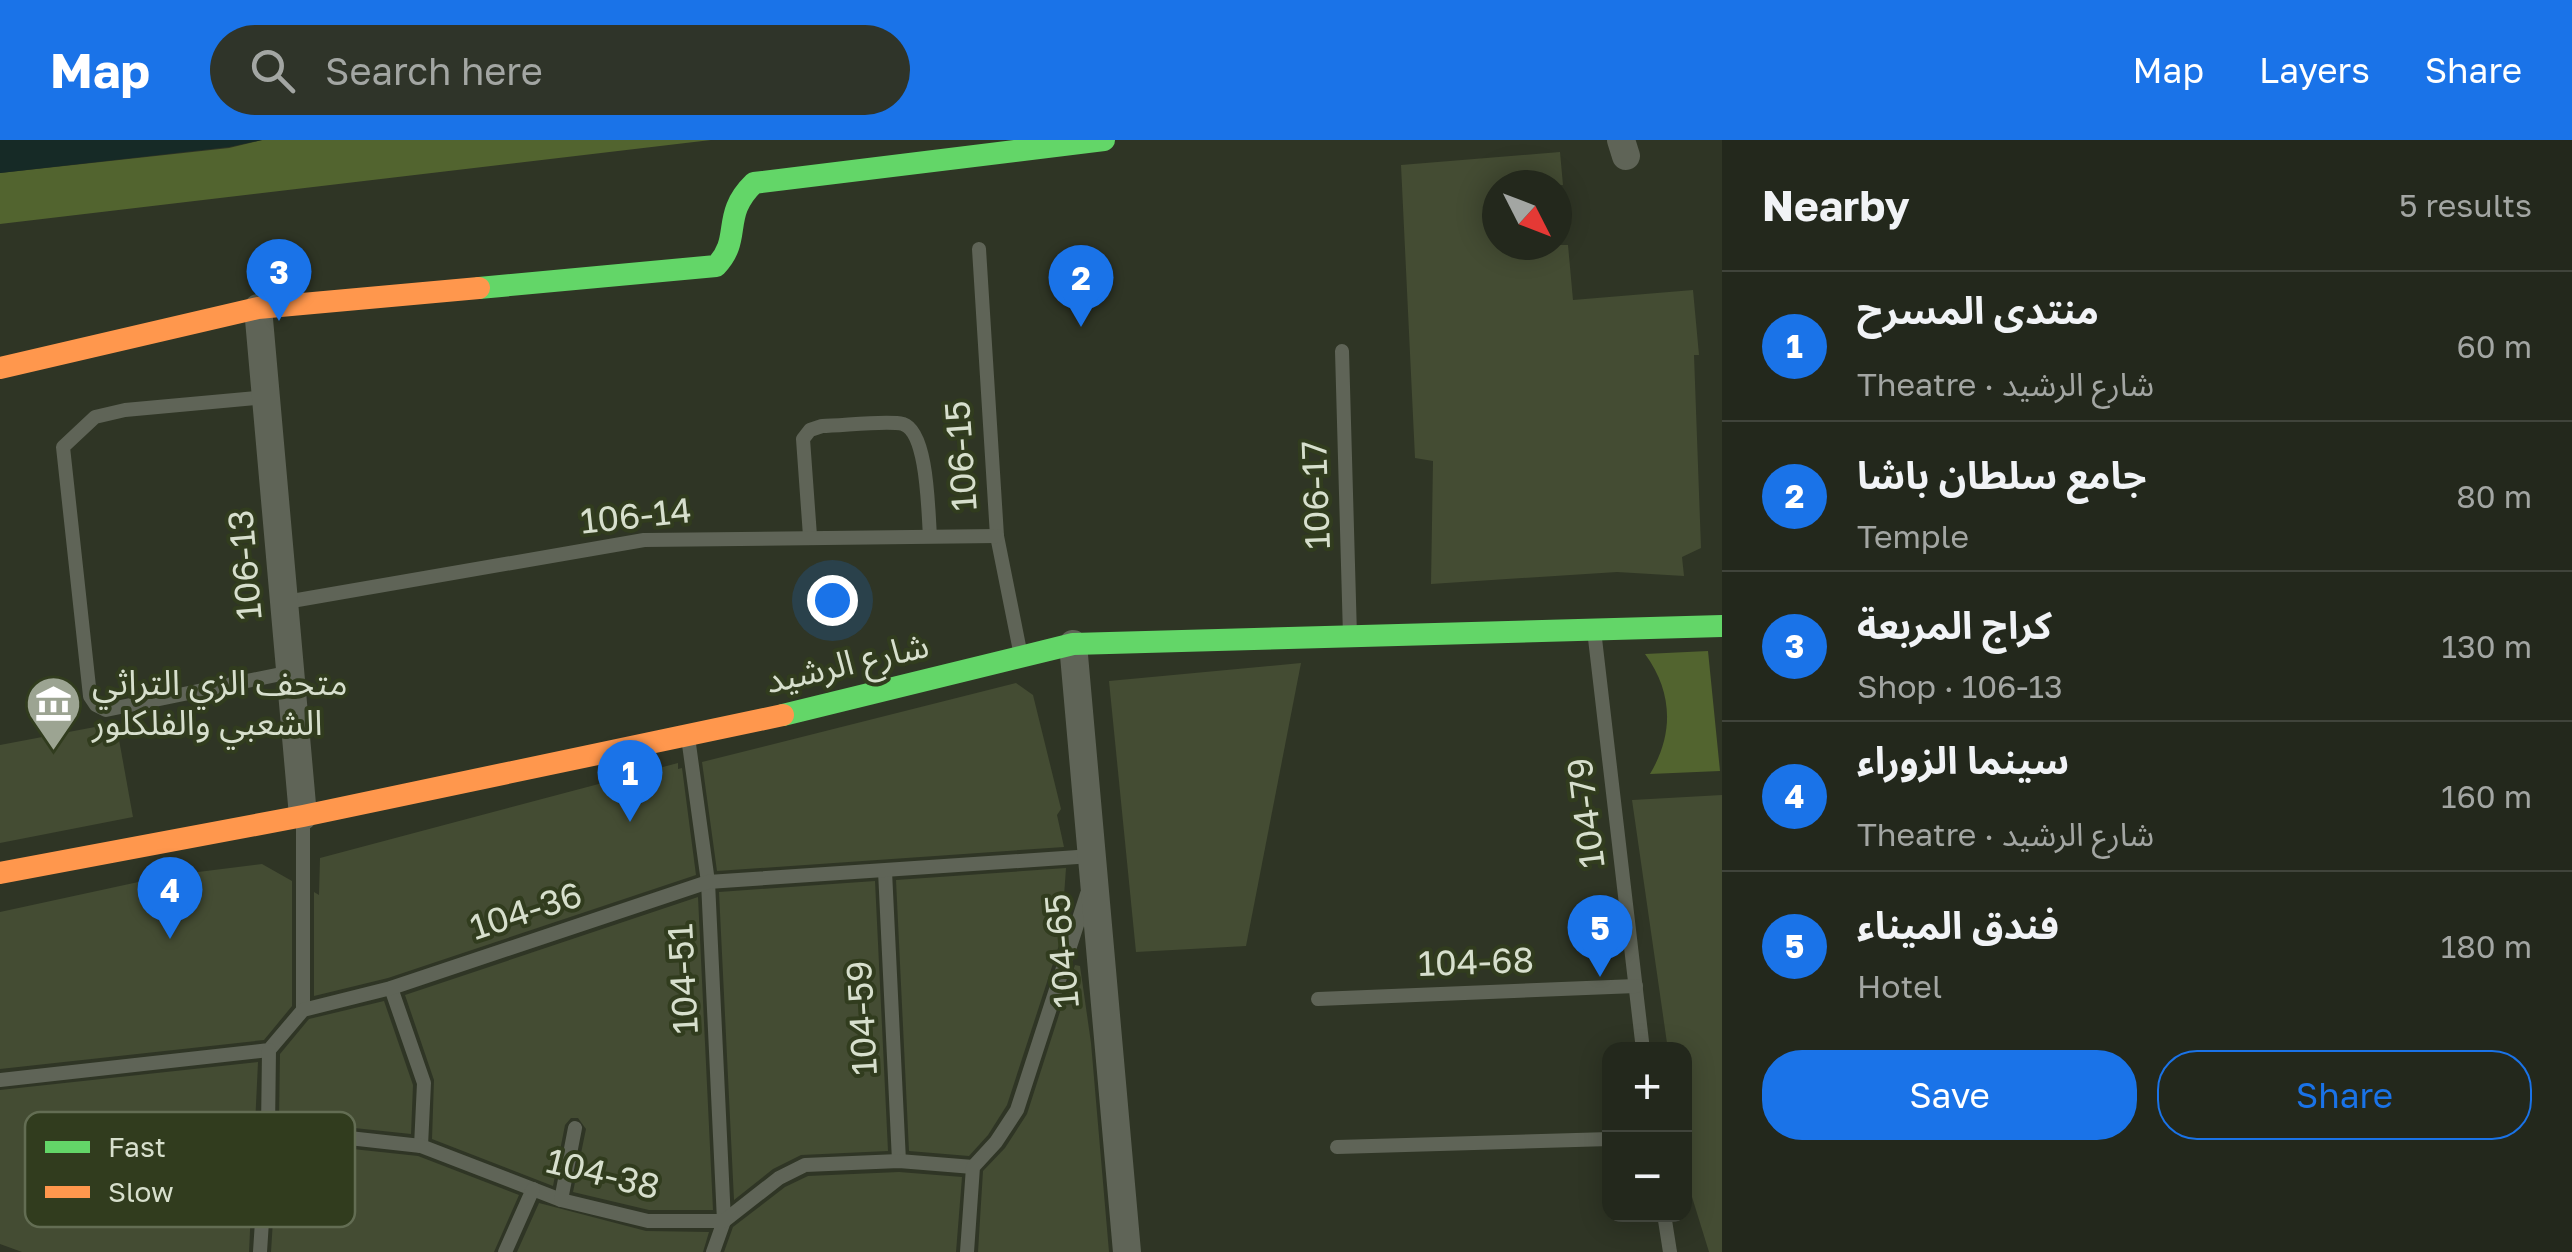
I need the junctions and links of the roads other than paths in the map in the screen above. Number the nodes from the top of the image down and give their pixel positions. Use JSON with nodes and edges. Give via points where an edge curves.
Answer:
{"nodes":[{"id":1,"x":1104,"y":140,"type":"edge"},
{"id":2,"x":978,"y":250,"type":"dead end"},
{"id":3,"x":258,"y":308,"type":"junction"},
{"id":4,"x":1342,"y":351,"type":"dead end"},
{"id":5,"x":0,"y":368,"type":"edge"},
{"id":6,"x":267,"y":397,"type":"junction"},
{"id":7,"x":810,"y":536,"type":"junction"},
{"id":8,"x":930,"y":536,"type":"junction"},
{"id":9,"x":996,"y":536,"type":"junction"},
{"id":10,"x":286,"y":602,"type":"junction"},
{"id":11,"x":1722,"y":626,"type":"edge"},
{"id":12,"x":1594,"y":630,"type":"junction"},
{"id":13,"x":1350,"y":637,"type":"junction"},
{"id":14,"x":1074,"y":644,"type":"junction"},
{"id":15,"x":1021,"y":657,"type":"junction"},
{"id":16,"x":292,"y":672,"type":"junction"},
{"id":17,"x":688,"y":735,"type":"junction"},
{"id":18,"x":303,"y":816,"type":"junction"},
{"id":19,"x":1093,"y":865,"type":"junction"},
{"id":20,"x":885,"y":872,"type":"junction"},
{"id":21,"x":0,"y":874,"type":"edge"},
{"id":22,"x":708,"y":882,"type":"junction"},
{"id":23,"x":1636,"y":986,"type":"junction"},
{"id":24,"x":391,"y":988,"type":"junction"},
{"id":25,"x":1318,"y":999,"type":"dead end"},
{"id":26,"x":303,"y":1010,"type":"junction"},
{"id":27,"x":1643,"y":1042,"type":"edge"},
{"id":28,"x":269,"y":1050,"type":"junction"},
{"id":29,"x":0,"y":1080,"type":"edge"},
{"id":30,"x":268,"y":1112,"type":"edge"},
{"id":31,"x":575,"y":1128,"type":"dead end"},
{"id":32,"x":355,"y":1139,"type":"edge"},
{"id":33,"x":1602,"y":1140,"type":"edge"},
{"id":34,"x":421,"y":1146,"type":"junction"},
{"id":35,"x":1337,"y":1147,"type":"dead end"},
{"id":36,"x":898,"y":1161,"type":"junction"},
{"id":37,"x":973,"y":1167,"type":"junction"},
{"id":38,"x":533,"y":1189,"type":"junction"},
{"id":39,"x":561,"y":1200,"type":"junction"},
{"id":40,"x":724,"y":1221,"type":"junction"},
{"id":41,"x":1665,"y":1222,"type":"edge"},
{"id":42,"x":262,"y":1227,"type":"edge"},
{"id":43,"x":260,"y":1252,"type":"edge"},
{"id":44,"x":505,"y":1252,"type":"edge"},
{"id":45,"x":713,"y":1252,"type":"edge"},
{"id":46,"x":967,"y":1252,"type":"edge"},
{"id":47,"x":1127,"y":1252,"type":"edge"},
{"id":48,"x":1670,"y":1252,"type":"edge"}],
"edges":[{"from":1,"to":3,"type":"main road","via":[[754,183],[730,211],[731,247],[716,266]]},
{"from":2,"to":9,"type":"lane","name":"106-15"},
{"from":3,"to":5,"type":"main road"},
{"from":3,"to":6,"type":"street","name":"106-13"},
{"from":4,"to":13,"type":"lane","name":"106-17"},
{"from":6,"to":10,"type":"street","name":"106-13"},
{"from":6,"to":16,"type":"lane","via":[[96,417],[63,447],[96,705],[106,710]]},
{"from":7,"to":8,"type":"lane","name":"106-14"},
{"from":7,"to":8,"type":"lane","via":[[803,438],[822,426],[904,424],[921,448]]},
{"from":7,"to":10,"type":"lane","name":"106-14","via":[[644,540]]},
{"from":8,"to":9,"type":"lane","name":"106-14"},
{"from":9,"to":15,"type":"lane","name":"106-15"},
{"from":10,"to":16,"type":"street","name":"106-13"},
{"from":11,"to":12,"type":"main road","name":"شارع الرشيد"},
{"from":12,"to":13,"type":"main road","name":"شارع الرشيد"},
{"from":12,"to":23,"type":"lane","name":"104-79"},
{"from":13,"to":14,"type":"main road","name":"شارع الرشيد"},
{"from":14,"to":15,"type":"main road","name":"شارع الرشيد"},
{"from":14,"to":19,"type":"street","name":"104-65"},
{"from":15,"to":17,"type":"main road","name":"شارع الرشيد"},
{"from":16,"to":18,"type":"street","name":"106-13"},
{"from":17,"to":18,"type":"main road","name":"شارع الرشيد"},
{"from":17,"to":22,"type":"lane","name":"104-51"},
{"from":18,"to":21,"type":"main road","name":"شارع الرشيد"},
{"from":18,"to":26,"type":"lane"},
{"from":19,"to":20,"type":"lane","name":"104-36"},
{"from":19,"to":37,"type":"lane","via":[[1017,1110]]},
{"from":19,"to":47,"type":"street","name":"104-65"},
{"from":20,"to":22,"type":"lane","name":"104-36"},
{"from":20,"to":36,"type":"lane","name":"104-59"},
{"from":22,"to":24,"type":"lane","name":"104-36"},
{"from":22,"to":40,"type":"lane","name":"104-51"},
{"from":23,"to":25,"type":"lane","name":"104-68"},
{"from":23,"to":27,"type":"lane","name":"104-79"},
{"from":24,"to":26,"type":"lane","name":"104-36"},
{"from":24,"to":34,"type":"lane","via":[[424,1083]]},
{"from":26,"to":28,"type":"lane"},
{"from":28,"to":29,"type":"lane"},
{"from":28,"to":30,"type":"lane"},
{"from":31,"to":39,"type":"lane"},
{"from":32,"to":34,"type":"lane","name":"104-38"},
{"from":33,"to":35,"type":"lane"},
{"from":34,"to":38,"type":"lane","name":"104-38"},
{"from":36,"to":37,"type":"lane"},
{"from":36,"to":40,"type":"lane","via":[[805,1164]]},
{"from":37,"to":46,"type":"lane"},
{"from":38,"to":39,"type":"lane","name":"104-38"},
{"from":38,"to":44,"type":"lane"},
{"from":39,"to":40,"type":"lane","name":"104-38","via":[[648,1221]]},
{"from":40,"to":45,"type":"lane"},
{"from":41,"to":48,"type":"lane"},
{"from":42,"to":43,"type":"lane"}]}
